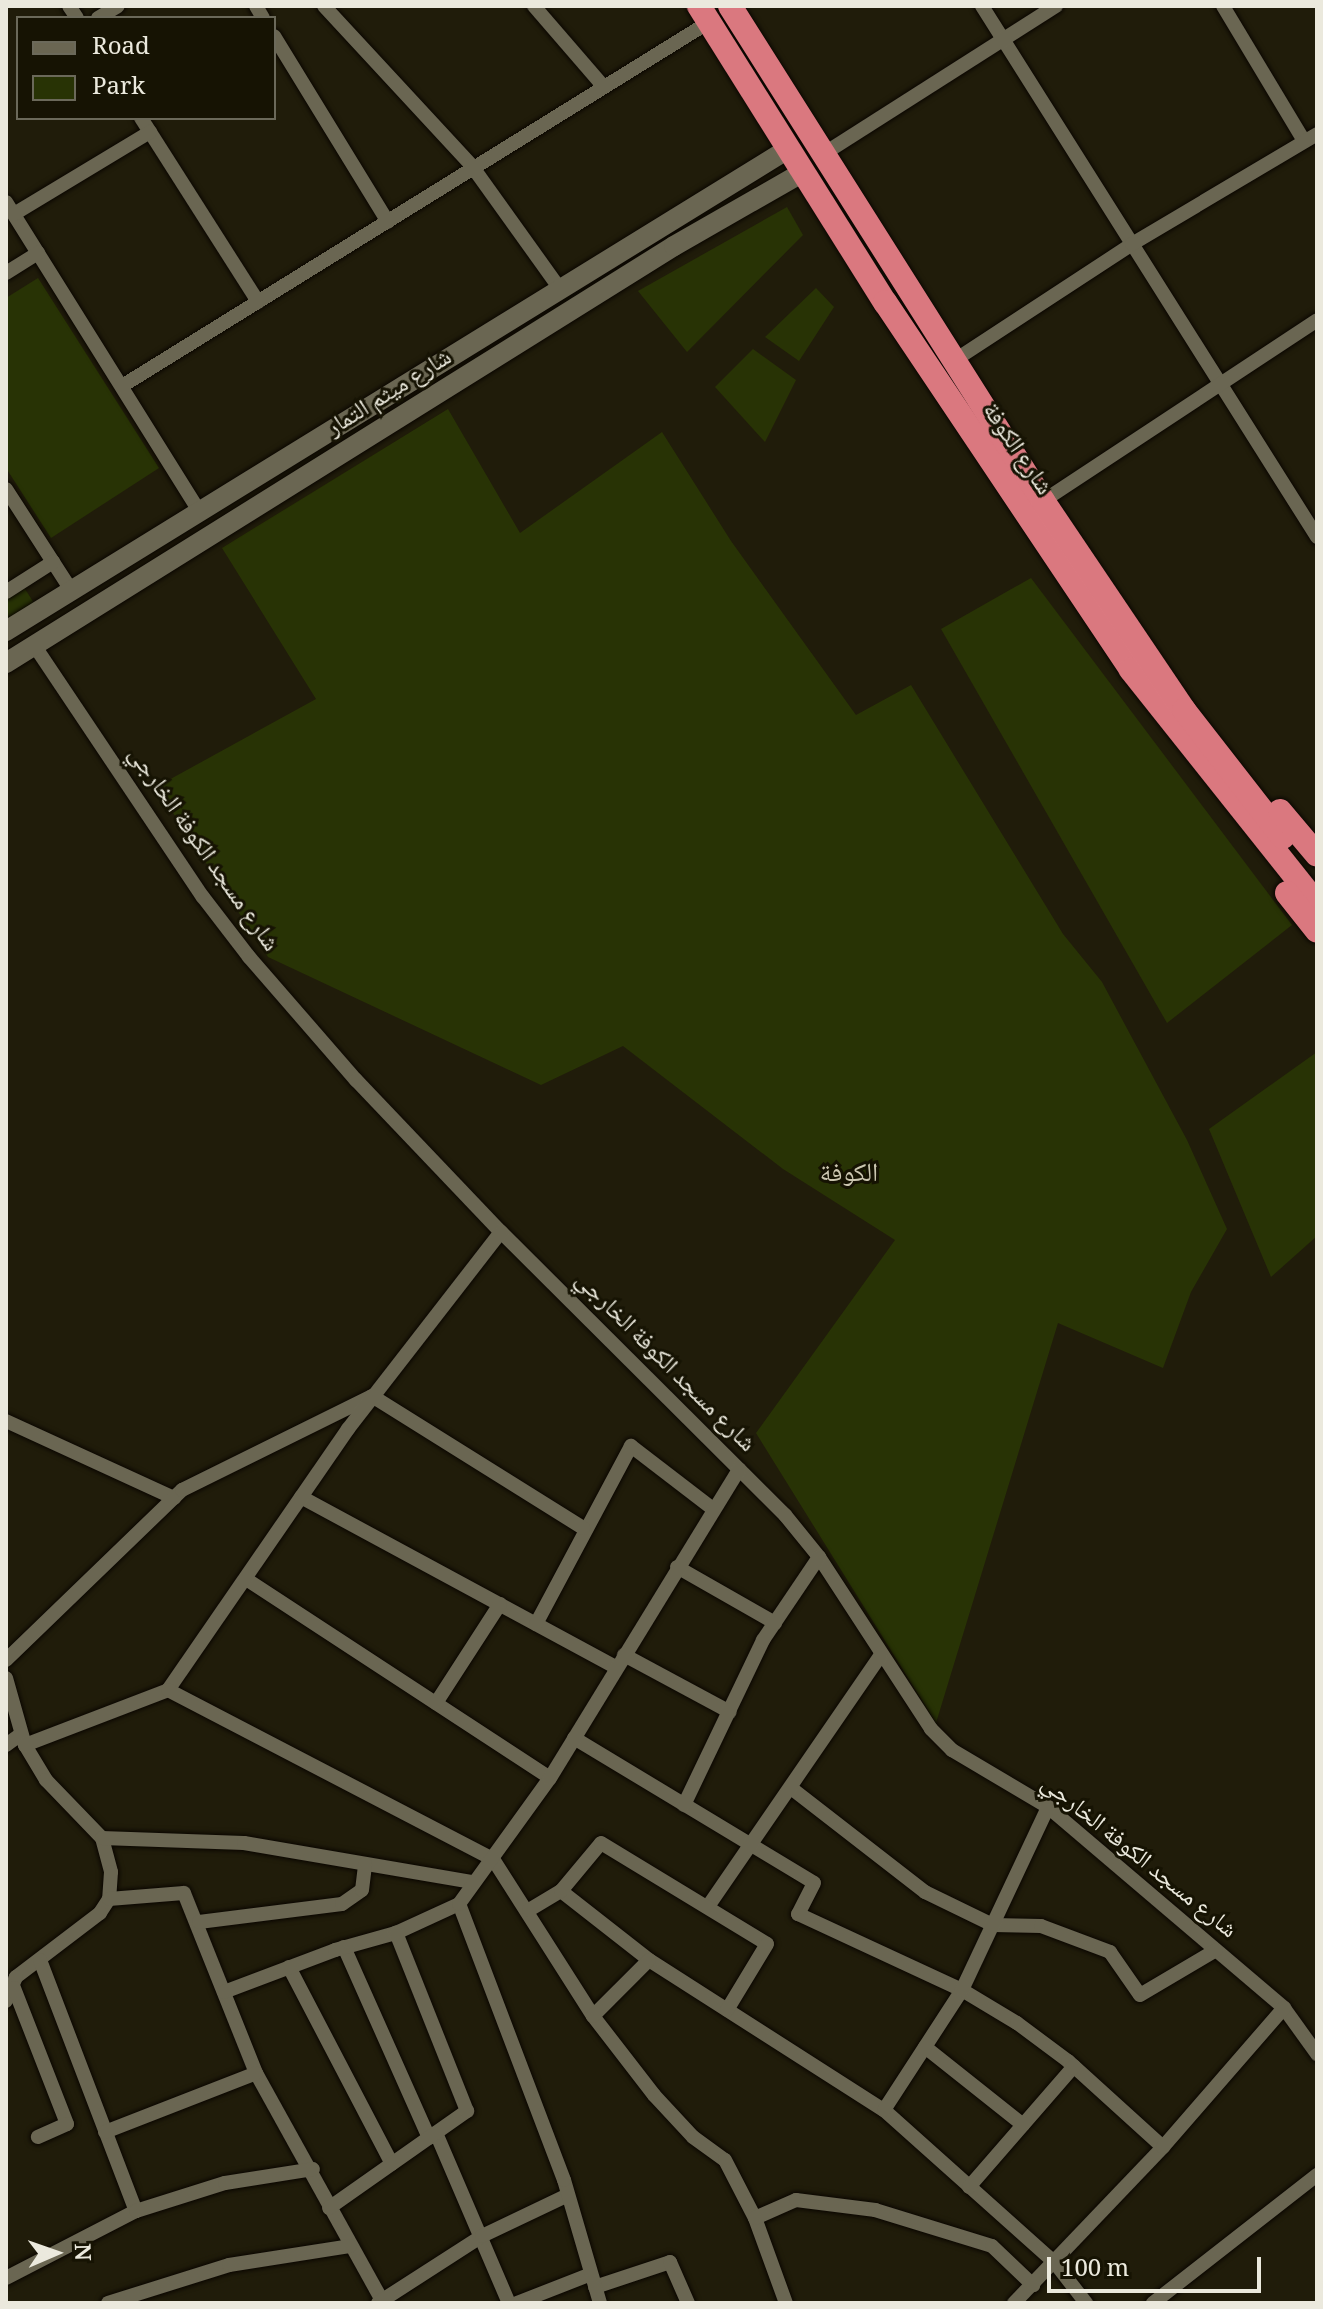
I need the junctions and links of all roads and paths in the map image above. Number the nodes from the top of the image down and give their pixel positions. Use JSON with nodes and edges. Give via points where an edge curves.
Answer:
{"nodes":[{"id":1,"x":324,"y":6,"type":"edge"},
{"id":2,"x":982,"y":6,"type":"edge"},
{"id":3,"x":1056,"y":6,"type":"edge"},
{"id":4,"x":1223,"y":6,"type":"edge"},
{"id":5,"x":536,"y":8,"type":"edge"},
{"id":6,"x":735,"y":8,"type":"edge"},
{"id":7,"x":704,"y":14,"type":"edge"},
{"id":8,"x":276,"y":39,"type":"edge"},
{"id":9,"x":1004,"y":41,"type":"junction"},
{"id":10,"x":603,"y":86,"type":"junction"},
{"id":11,"x":142,"y":120,"type":"edge"},
{"id":12,"x":150,"y":132,"type":"junction"},
{"id":13,"x":1311,"y":137,"type":"edge"},
{"id":14,"x":788,"y":149,"type":"junction"},
{"id":15,"x":825,"y":153,"type":"junction"},
{"id":16,"x":472,"y":166,"type":"junction"},
{"id":17,"x":803,"y":172,"type":"junction"},
{"id":18,"x":10,"y":208,"type":"edge"},
{"id":19,"x":388,"y":222,"type":"junction"},
{"id":20,"x":878,"y":233,"type":"junction"},
{"id":21,"x":1132,"y":244,"type":"junction"},
{"id":22,"x":852,"y":246,"type":"junction"},
{"id":23,"x":38,"y":253,"type":"junction"},
{"id":24,"x":6,"y":273,"type":"edge"},
{"id":25,"x":910,"y":287,"type":"junction"},
{"id":26,"x":560,"y":289,"type":"junction"},
{"id":27,"x":258,"y":302,"type":"junction"},
{"id":28,"x":885,"y":302,"type":"junction"},
{"id":29,"x":1317,"y":320,"type":"edge"},
{"id":30,"x":955,"y":360,"type":"junction"},
{"id":31,"x":406,"y":382,"type":"junction"},
{"id":32,"x":1221,"y":385,"type":"junction"},
{"id":33,"x":122,"y":386,"type":"junction"},
{"id":34,"x":420,"y":406,"type":"junction"},
{"id":35,"x":6,"y":489,"type":"edge"},
{"id":36,"x":1043,"y":501,"type":"junction"},
{"id":37,"x":198,"y":509,"type":"junction"},
{"id":38,"x":1315,"y":529,"type":"edge"},
{"id":39,"x":53,"y":562,"type":"junction"},
{"id":40,"x":71,"y":590,"type":"junction"},
{"id":41,"x":6,"y":592,"type":"edge"},
{"id":42,"x":6,"y":631,"type":"edge"},
{"id":43,"x":34,"y":645,"type":"junction"},
{"id":44,"x":6,"y":663,"type":"edge"},
{"id":45,"x":1178,"y":718,"type":"junction"},
{"id":46,"x":1317,"y":855,"type":"edge"},
{"id":47,"x":1317,"y":879,"type":"edge"},
{"id":48,"x":1317,"y":904,"type":"edge"},
{"id":49,"x":1317,"y":931,"type":"edge"},
{"id":50,"x":501,"y":1232,"type":"junction"},
{"id":51,"x":372,"y":1396,"type":"junction"},
{"id":52,"x":6,"y":1421,"type":"edge"},
{"id":53,"x":739,"y":1469,"type":"junction"},
{"id":54,"x":301,"y":1497,"type":"junction"},
{"id":55,"x":174,"y":1498,"type":"junction"},
{"id":56,"x":713,"y":1509,"type":"junction"},
{"id":57,"x":583,"y":1528,"type":"junction"},
{"id":58,"x":819,"y":1557,"type":"junction"},
{"id":59,"x":677,"y":1567,"type":"junction"},
{"id":60,"x":246,"y":1579,"type":"junction"},
{"id":61,"x":500,"y":1604,"type":"junction"},
{"id":62,"x":775,"y":1623,"type":"junction"},
{"id":63,"x":536,"y":1624,"type":"junction"},
{"id":64,"x":881,"y":1655,"type":"junction"},
{"id":65,"x":6,"y":1660,"type":"edge"},
{"id":66,"x":620,"y":1662,"type":"junction"},
{"id":67,"x":6,"y":1678,"type":"edge"},
{"id":68,"x":168,"y":1690,"type":"junction"},
{"id":69,"x":436,"y":1703,"type":"junction"},
{"id":70,"x":730,"y":1712,"type":"junction"},
{"id":71,"x":574,"y":1738,"type":"junction"},
{"id":72,"x":23,"y":1739,"type":"junction"},
{"id":73,"x":6,"y":1745,"type":"edge"},
{"id":74,"x":550,"y":1778,"type":"junction"},
{"id":75,"x":791,"y":1788,"type":"junction"},
{"id":76,"x":684,"y":1805,"type":"junction"},
{"id":77,"x":1048,"y":1807,"type":"junction"},
{"id":78,"x":102,"y":1838,"type":"junction"},
{"id":79,"x":752,"y":1845,"type":"junction"},
{"id":80,"x":493,"y":1859,"type":"junction"},
{"id":81,"x":365,"y":1864,"type":"junction"},
{"id":82,"x":473,"y":1882,"type":"junction"},
{"id":83,"x":561,"y":1891,"type":"junction"},
{"id":84,"x":109,"y":1899,"type":"junction"},
{"id":85,"x":459,"y":1904,"type":"junction"},
{"id":86,"x":709,"y":1905,"type":"junction"},
{"id":87,"x":529,"y":1910,"type":"junction"},
{"id":88,"x":199,"y":1922,"type":"junction"},
{"id":89,"x":993,"y":1925,"type":"junction"},
{"id":90,"x":396,"y":1933,"type":"junction"},
{"id":91,"x":344,"y":1947,"type":"junction"},
{"id":92,"x":1216,"y":1950,"type":"junction"},
{"id":93,"x":40,"y":1960,"type":"junction"},
{"id":94,"x":649,"y":1960,"type":"junction"},
{"id":95,"x":289,"y":1967,"type":"junction"},
{"id":96,"x":14,"y":1988,"type":"junction"},
{"id":97,"x":962,"y":1990,"type":"junction"},
{"id":98,"x":224,"y":1992,"type":"junction"},
{"id":99,"x":6,"y":2001,"type":"edge"},
{"id":100,"x":1284,"y":2008,"type":"junction"},
{"id":101,"x":727,"y":2010,"type":"junction"},
{"id":102,"x":593,"y":2016,"type":"junction"},
{"id":103,"x":925,"y":2047,"type":"junction"},
{"id":104,"x":1317,"y":2054,"type":"edge"},
{"id":105,"x":1074,"y":2066,"type":"junction"},
{"id":106,"x":256,"y":2073,"type":"junction"},
{"id":107,"x":884,"y":2110,"type":"junction"},
{"id":108,"x":1023,"y":2125,"type":"junction"},
{"id":109,"x":105,"y":2132,"type":"junction"},
{"id":110,"x":432,"y":2135,"type":"junction"},
{"id":111,"x":38,"y":2137,"type":"dead end"},
{"id":112,"x":1163,"y":2147,"type":"junction"},
{"id":113,"x":392,"y":2164,"type":"junction"},
{"id":114,"x":313,"y":2169,"type":"junction"},
{"id":115,"x":1317,"y":2175,"type":"edge"},
{"id":116,"x":969,"y":2187,"type":"junction"},
{"id":117,"x":568,"y":2195,"type":"junction"},
{"id":118,"x":329,"y":2208,"type":"junction"},
{"id":119,"x":136,"y":2211,"type":"junction"},
{"id":120,"x":755,"y":2218,"type":"junction"},
{"id":121,"x":482,"y":2236,"type":"junction"},
{"id":122,"x":350,"y":2246,"type":"junction"},
{"id":123,"x":1055,"y":2263,"type":"junction"},
{"id":124,"x":6,"y":2278,"type":"edge"},
{"id":125,"x":593,"y":2280,"type":"junction"},
{"id":126,"x":1033,"y":2285,"type":"junction"},
{"id":127,"x":379,"y":2300,"type":"edge"},
{"id":128,"x":108,"y":2303,"type":"edge"},
{"id":129,"x":509,"y":2303,"type":"edge"},
{"id":130,"x":517,"y":2303,"type":"edge"},
{"id":131,"x":600,"y":2303,"type":"edge"},
{"id":132,"x":688,"y":2303,"type":"edge"},
{"id":133,"x":786,"y":2303,"type":"edge"},
{"id":134,"x":1014,"y":2303,"type":"edge"},
{"id":135,"x":1086,"y":2303,"type":"edge"},
{"id":136,"x":1153,"y":2303,"type":"edge"}],
"edges":[{"from":1,"to":16,"type":"street"},
{"from":2,"to":9,"type":"street"},
{"from":3,"to":9,"type":"street"},
{"from":4,"to":13,"type":"street"},
{"from":5,"to":10,"type":"street"},
{"from":6,"to":15,"type":"highway","name":"شارع الكوفة"},
{"from":7,"to":10,"type":"street"},
{"from":7,"to":14,"type":"highway","name":"شارع الكوفة"},
{"from":8,"to":19,"type":"street"},
{"from":9,"to":15,"type":"street"},
{"from":9,"to":21,"type":"street"},
{"from":10,"to":16,"type":"street"},
{"from":11,"to":12,"type":"street"},
{"from":12,"to":18,"type":"street"},
{"from":12,"to":27,"type":"street"},
{"from":13,"to":21,"type":"street"},
{"from":14,"to":17,"type":"highway","name":"شارع الكوفة"},
{"from":14,"to":26,"type":"street","name":"شارع ميثم التمار"},
{"from":15,"to":20,"type":"highway","name":"شارع الكوفة"},
{"from":16,"to":19,"type":"street"},
{"from":16,"to":26,"type":"street"},
{"from":17,"to":22,"type":"highway","name":"شارع الكوفة"},
{"from":17,"to":34,"type":"street","name":"شارع ميثم التمار"},
{"from":18,"to":23,"type":"street"},
{"from":19,"to":27,"type":"street"},
{"from":20,"to":22,"type":"highway","via":[[870,249]]},
{"from":20,"to":25,"type":"highway","name":"شارع الكوفة"},
{"from":21,"to":30,"type":"street"},
{"from":21,"to":32,"type":"street"},
{"from":22,"to":28,"type":"highway","name":"شارع الكوفة"},
{"from":23,"to":24,"type":"street"},
{"from":23,"to":33,"type":"street"},
{"from":25,"to":28,"type":"highway","via":[[893,287]]},
{"from":25,"to":30,"type":"highway","name":"شارع الكوفة"},
{"from":26,"to":31,"type":"street","name":"شارع ميثم التمار"},
{"from":27,"to":33,"type":"street"},
{"from":28,"to":45,"type":"highway","name":"شارع الكوفة"},
{"from":29,"to":32,"type":"street"},
{"from":30,"to":36,"type":"highway","name":"شارع الكوفة"},
{"from":31,"to":34,"type":"street"},
{"from":31,"to":37,"type":"street","name":"شارع ميثم التمار"},
{"from":32,"to":36,"type":"street"},
{"from":32,"to":38,"type":"street"},
{"from":33,"to":37,"type":"street"},
{"from":34,"to":43,"type":"street","name":"شارع ميثم التمار"},
{"from":35,"to":39,"type":"street"},
{"from":36,"to":45,"type":"highway","name":"شارع الكوفة"},
{"from":37,"to":40,"type":"street","name":"شارع ميثم التمار"},
{"from":39,"to":40,"type":"street"},
{"from":39,"to":41,"type":"street"},
{"from":40,"to":42,"type":"street","name":"شارع ميثم التمار"},
{"from":43,"to":44,"type":"street","name":"شارع ميثم التمار"},
{"from":43,"to":50,"type":"street","name":"شارع مسجد الكوفة الخارجي","via":[[249,957],[356,1080]]},
{"from":45,"to":46,"type":"highway","via":[[1235,757]]},
{"from":45,"to":47,"type":"highway","name":"شارع الكوفة"},
{"from":45,"to":48,"type":"highway","name":"شارع الكوفة"},
{"from":45,"to":49,"type":"highway","via":[[1216,803]]},
{"from":50,"to":51,"type":"street"},
{"from":50,"to":53,"type":"street","name":"شارع مسجد الكوفة الخارجي"},
{"from":51,"to":54,"type":"street"},
{"from":51,"to":55,"type":"street"},
{"from":51,"to":57,"type":"street"},
{"from":52,"to":55,"type":"street"},
{"from":53,"to":56,"type":"street"},
{"from":53,"to":58,"type":"street","name":"شارع مسجد الكوفة الخارجي"},
{"from":54,"to":60,"type":"street"},
{"from":54,"to":61,"type":"street"},
{"from":55,"to":65,"type":"street"},
{"from":56,"to":57,"type":"street","via":[[631,1446]]},
{"from":56,"to":59,"type":"street"},
{"from":57,"to":63,"type":"street"},
{"from":58,"to":62,"type":"street"},
{"from":58,"to":64,"type":"street","name":"شارع مسجد الكوفة الخارجي"},
{"from":59,"to":62,"type":"street"},
{"from":59,"to":66,"type":"street"},
{"from":60,"to":68,"type":"street"},
{"from":60,"to":69,"type":"street"},
{"from":61,"to":63,"type":"street"},
{"from":61,"to":69,"type":"street"},
{"from":62,"to":70,"type":"street"},
{"from":63,"to":66,"type":"street"},
{"from":64,"to":75,"type":"street"},
{"from":64,"to":77,"type":"street","name":"شارع مسجد الكوفة الخارجي","via":[[931,1729],[952,1750]]},
{"from":66,"to":70,"type":"street"},
{"from":66,"to":71,"type":"street"},
{"from":67,"to":72,"type":"street"},
{"from":68,"to":72,"type":"street"},
{"from":68,"to":80,"type":"street"},
{"from":69,"to":74,"type":"street"},
{"from":70,"to":76,"type":"street"},
{"from":71,"to":74,"type":"street"},
{"from":71,"to":76,"type":"street"},
{"from":72,"to":73,"type":"street"},
{"from":72,"to":78,"type":"street","via":[[46,1780]]},
{"from":74,"to":80,"type":"street"},
{"from":75,"to":79,"type":"street"},
{"from":75,"to":89,"type":"street","via":[[925,1892]]},
{"from":76,"to":79,"type":"street"},
{"from":77,"to":89,"type":"street"},
{"from":77,"to":92,"type":"street","name":"شارع مسجد الكوفة الخارجي"},
{"from":78,"to":81,"type":"street","via":[[244,1843]]},
{"from":78,"to":84,"type":"street","via":[[111,1863]]},
{"from":79,"to":86,"type":"street"},
{"from":79,"to":97,"type":"street","via":[[814,1883],[798,1914]]},
{"from":80,"to":82,"type":"street"},
{"from":80,"to":87,"type":"street"},
{"from":81,"to":82,"type":"street"},
{"from":81,"to":88,"type":"street","via":[[362,1890],[342,1904]]},
{"from":82,"to":85,"type":"street"},
{"from":83,"to":86,"type":"street","via":[[601,1843]]},
{"from":83,"to":87,"type":"street"},
{"from":83,"to":94,"type":"street"},
{"from":84,"to":88,"type":"street","via":[[184,1893]]},
{"from":84,"to":93,"type":"street","via":[[100,1913]]},
{"from":85,"to":90,"type":"street"},
{"from":85,"to":117,"type":"street"},
{"from":86,"to":101,"type":"street","via":[[767,1944]]},
{"from":87,"to":102,"type":"street"},
{"from":88,"to":98,"type":"street"},
{"from":89,"to":92,"type":"street","via":[[1041,1926],[1110,1952],[1140,1995]]},
{"from":89,"to":97,"type":"street"},
{"from":90,"to":91,"type":"street"},
{"from":90,"to":110,"type":"street","via":[[467,2111]]},
{"from":91,"to":95,"type":"street"},
{"from":91,"to":110,"type":"street"},
{"from":92,"to":100,"type":"street","name":"شارع مسجد الكوفة الخارجي"},
{"from":93,"to":96,"type":"street","via":[[16,1977]]},
{"from":93,"to":109,"type":"street"},
{"from":94,"to":101,"type":"street"},
{"from":94,"to":102,"type":"street"},
{"from":95,"to":98,"type":"street"},
{"from":95,"to":113,"type":"street"},
{"from":96,"to":99,"type":"street"},
{"from":96,"to":111,"type":"street","via":[[67,2124]]},
{"from":97,"to":103,"type":"street"},
{"from":97,"to":105,"type":"street"},
{"from":98,"to":106,"type":"street"},
{"from":100,"to":104,"type":"street","name":"شارع مسجد الكوفة الخارجي"},
{"from":100,"to":112,"type":"street"},
{"from":101,"to":107,"type":"street"},
{"from":102,"to":120,"type":"street","via":[[654,2095],[693,2137],[725,2160]]},
{"from":103,"to":107,"type":"street"},
{"from":103,"to":108,"type":"street"},
{"from":105,"to":108,"type":"street"},
{"from":105,"to":112,"type":"street"},
{"from":106,"to":109,"type":"street"},
{"from":106,"to":114,"type":"street"},
{"from":107,"to":116,"type":"street"},
{"from":108,"to":116,"type":"street"},
{"from":109,"to":119,"type":"street"},
{"from":110,"to":113,"type":"street"},
{"from":110,"to":121,"type":"street"},
{"from":112,"to":123,"type":"street"},
{"from":113,"to":118,"type":"street"},
{"from":114,"to":118,"type":"street"},
{"from":114,"to":119,"type":"street","via":[[225,2183]]},
{"from":115,"to":136,"type":"street"},
{"from":116,"to":123,"type":"street"},
{"from":117,"to":121,"type":"street"},
{"from":117,"to":125,"type":"street"},
{"from":118,"to":122,"type":"street"},
{"from":119,"to":124,"type":"street"},
{"from":120,"to":126,"type":"street","via":[[796,2200],[875,2210],[992,2246]]},
{"from":120,"to":133,"type":"street"},
{"from":121,"to":127,"type":"street"},
{"from":121,"to":129,"type":"street"},
{"from":122,"to":127,"type":"street"},
{"from":122,"to":128,"type":"street","via":[[229,2265]]},
{"from":123,"to":126,"type":"street"},
{"from":123,"to":135,"type":"street"},
{"from":125,"to":130,"type":"street"},
{"from":125,"to":131,"type":"street"},
{"from":125,"to":132,"type":"street","via":[[670,2262]]},
{"from":126,"to":134,"type":"street"}]}
